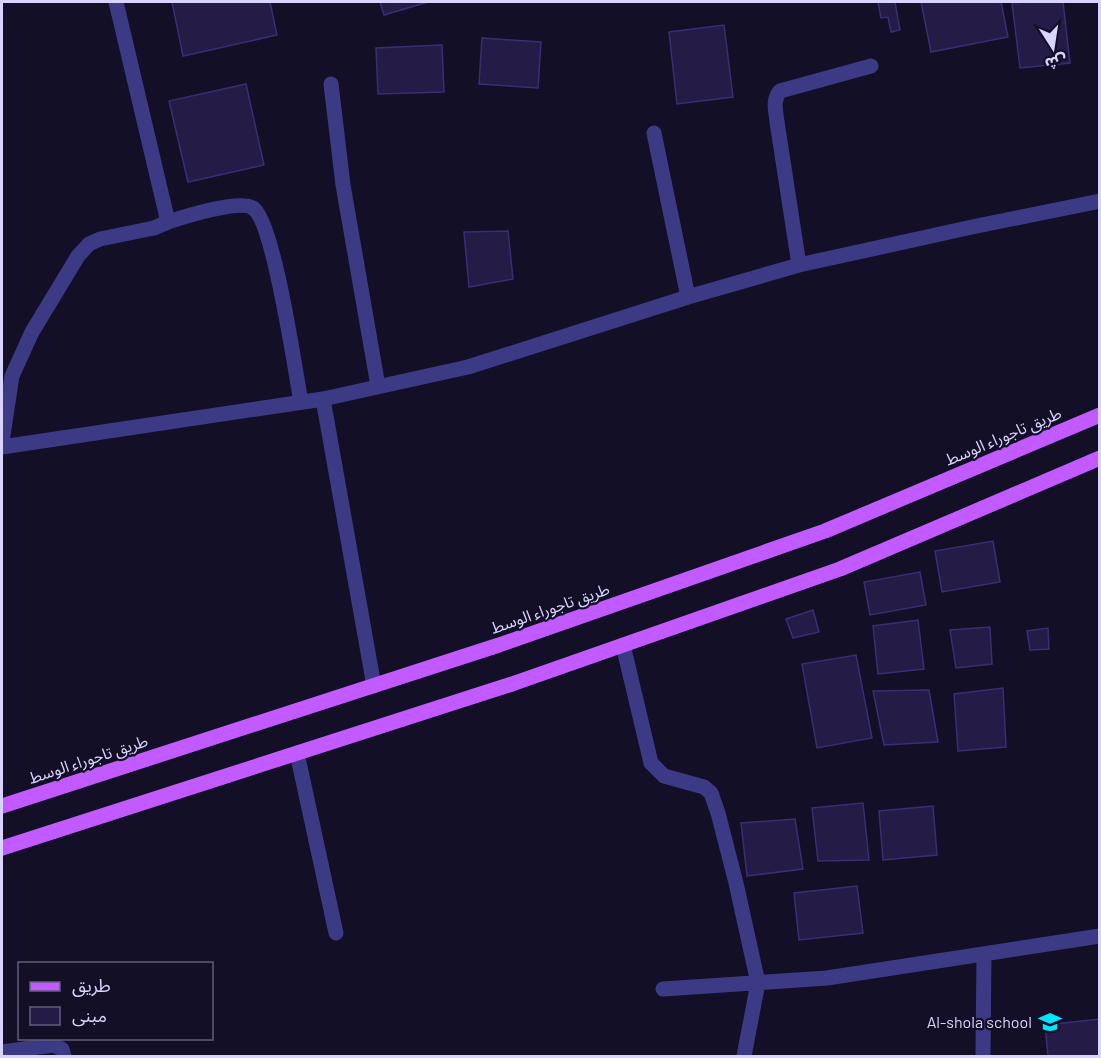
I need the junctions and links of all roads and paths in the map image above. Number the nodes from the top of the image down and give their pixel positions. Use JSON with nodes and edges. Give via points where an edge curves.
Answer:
{"nodes":[{"id":1,"x":116,"y":2,"type":"edge"},
{"id":2,"x":872,"y":66,"type":"dead end"},
{"id":3,"x":331,"y":84,"type":"dead end"},
{"id":4,"x":654,"y":133,"type":"dead end"},
{"id":5,"x":1100,"y":201,"type":"edge"},
{"id":6,"x":168,"y":222,"type":"junction"},
{"id":7,"x":799,"y":265,"type":"junction"},
{"id":8,"x":688,"y":297,"type":"junction"},
{"id":9,"x":378,"y":386,"type":"junction"},
{"id":10,"x":323,"y":399,"type":"junction"},
{"id":11,"x":301,"y":402,"type":"junction"},
{"id":12,"x":1100,"y":415,"type":"edge"},
{"id":13,"x":2,"y":442,"type":"edge"},
{"id":14,"x":2,"y":447,"type":"edge"},
{"id":15,"x":1100,"y":458,"type":"edge"},
{"id":16,"x":623,"y":645,"type":"junction"},
{"id":17,"x":374,"y":686,"type":"junction"},
{"id":18,"x":297,"y":753,"type":"junction"},
{"id":19,"x":2,"y":806,"type":"edge"},
{"id":20,"x":2,"y":848,"type":"edge"},
{"id":21,"x":336,"y":933,"type":"dead end"},
{"id":22,"x":1100,"y":936,"type":"edge"},
{"id":23,"x":984,"y":954,"type":"junction"},
{"id":24,"x":758,"y":983,"type":"junction"},
{"id":25,"x":663,"y":989,"type":"dead end"},
{"id":26,"x":2,"y":1052,"type":"edge"},
{"id":27,"x":64,"y":1056,"type":"edge"},
{"id":28,"x":744,"y":1056,"type":"edge"},
{"id":29,"x":983,"y":1056,"type":"edge"}],
"edges":[{"from":1,"to":6,"type":"street"},
{"from":2,"to":7,"type":"street","via":[[780,91],[776,96]]},
{"from":3,"to":9,"type":"street","via":[[343,184]]},
{"from":4,"to":8,"type":"street"},
{"from":5,"to":7,"type":"street"},
{"from":6,"to":11,"type":"street","via":[[242,205],[251,206],[260,215],[276,268]]},
{"from":6,"to":13,"type":"street","via":[[100,239],[78,256],[32,332],[12,376]]},
{"from":7,"to":8,"type":"street"},
{"from":8,"to":9,"type":"street","via":[[468,367]]},
{"from":9,"to":10,"type":"street"},
{"from":10,"to":11,"type":"street"},
{"from":10,"to":17,"type":"street"},
{"from":11,"to":14,"type":"street"},
{"from":12,"to":17,"type":"main road","name":"طريق تاجوراء الوسط","via":[[825,531]]},
{"from":15,"to":16,"type":"main road","via":[[840,569]]},
{"from":16,"to":18,"type":"main road"},
{"from":16,"to":24,"type":"street","via":[[651,763],[664,776],[704,787],[711,793]]},
{"from":17,"to":19,"type":"main road","name":"طريق تاجوراء الوسط"},
{"from":18,"to":20,"type":"main road"},
{"from":18,"to":21,"type":"street"},
{"from":22,"to":23,"type":"street"},
{"from":23,"to":24,"type":"street","via":[[827,978]]},
{"from":23,"to":29,"type":"street"},
{"from":24,"to":25,"type":"street"},
{"from":24,"to":28,"type":"street"},
{"from":26,"to":27,"type":"street","via":[[53,1045],[62,1048]]}]}
